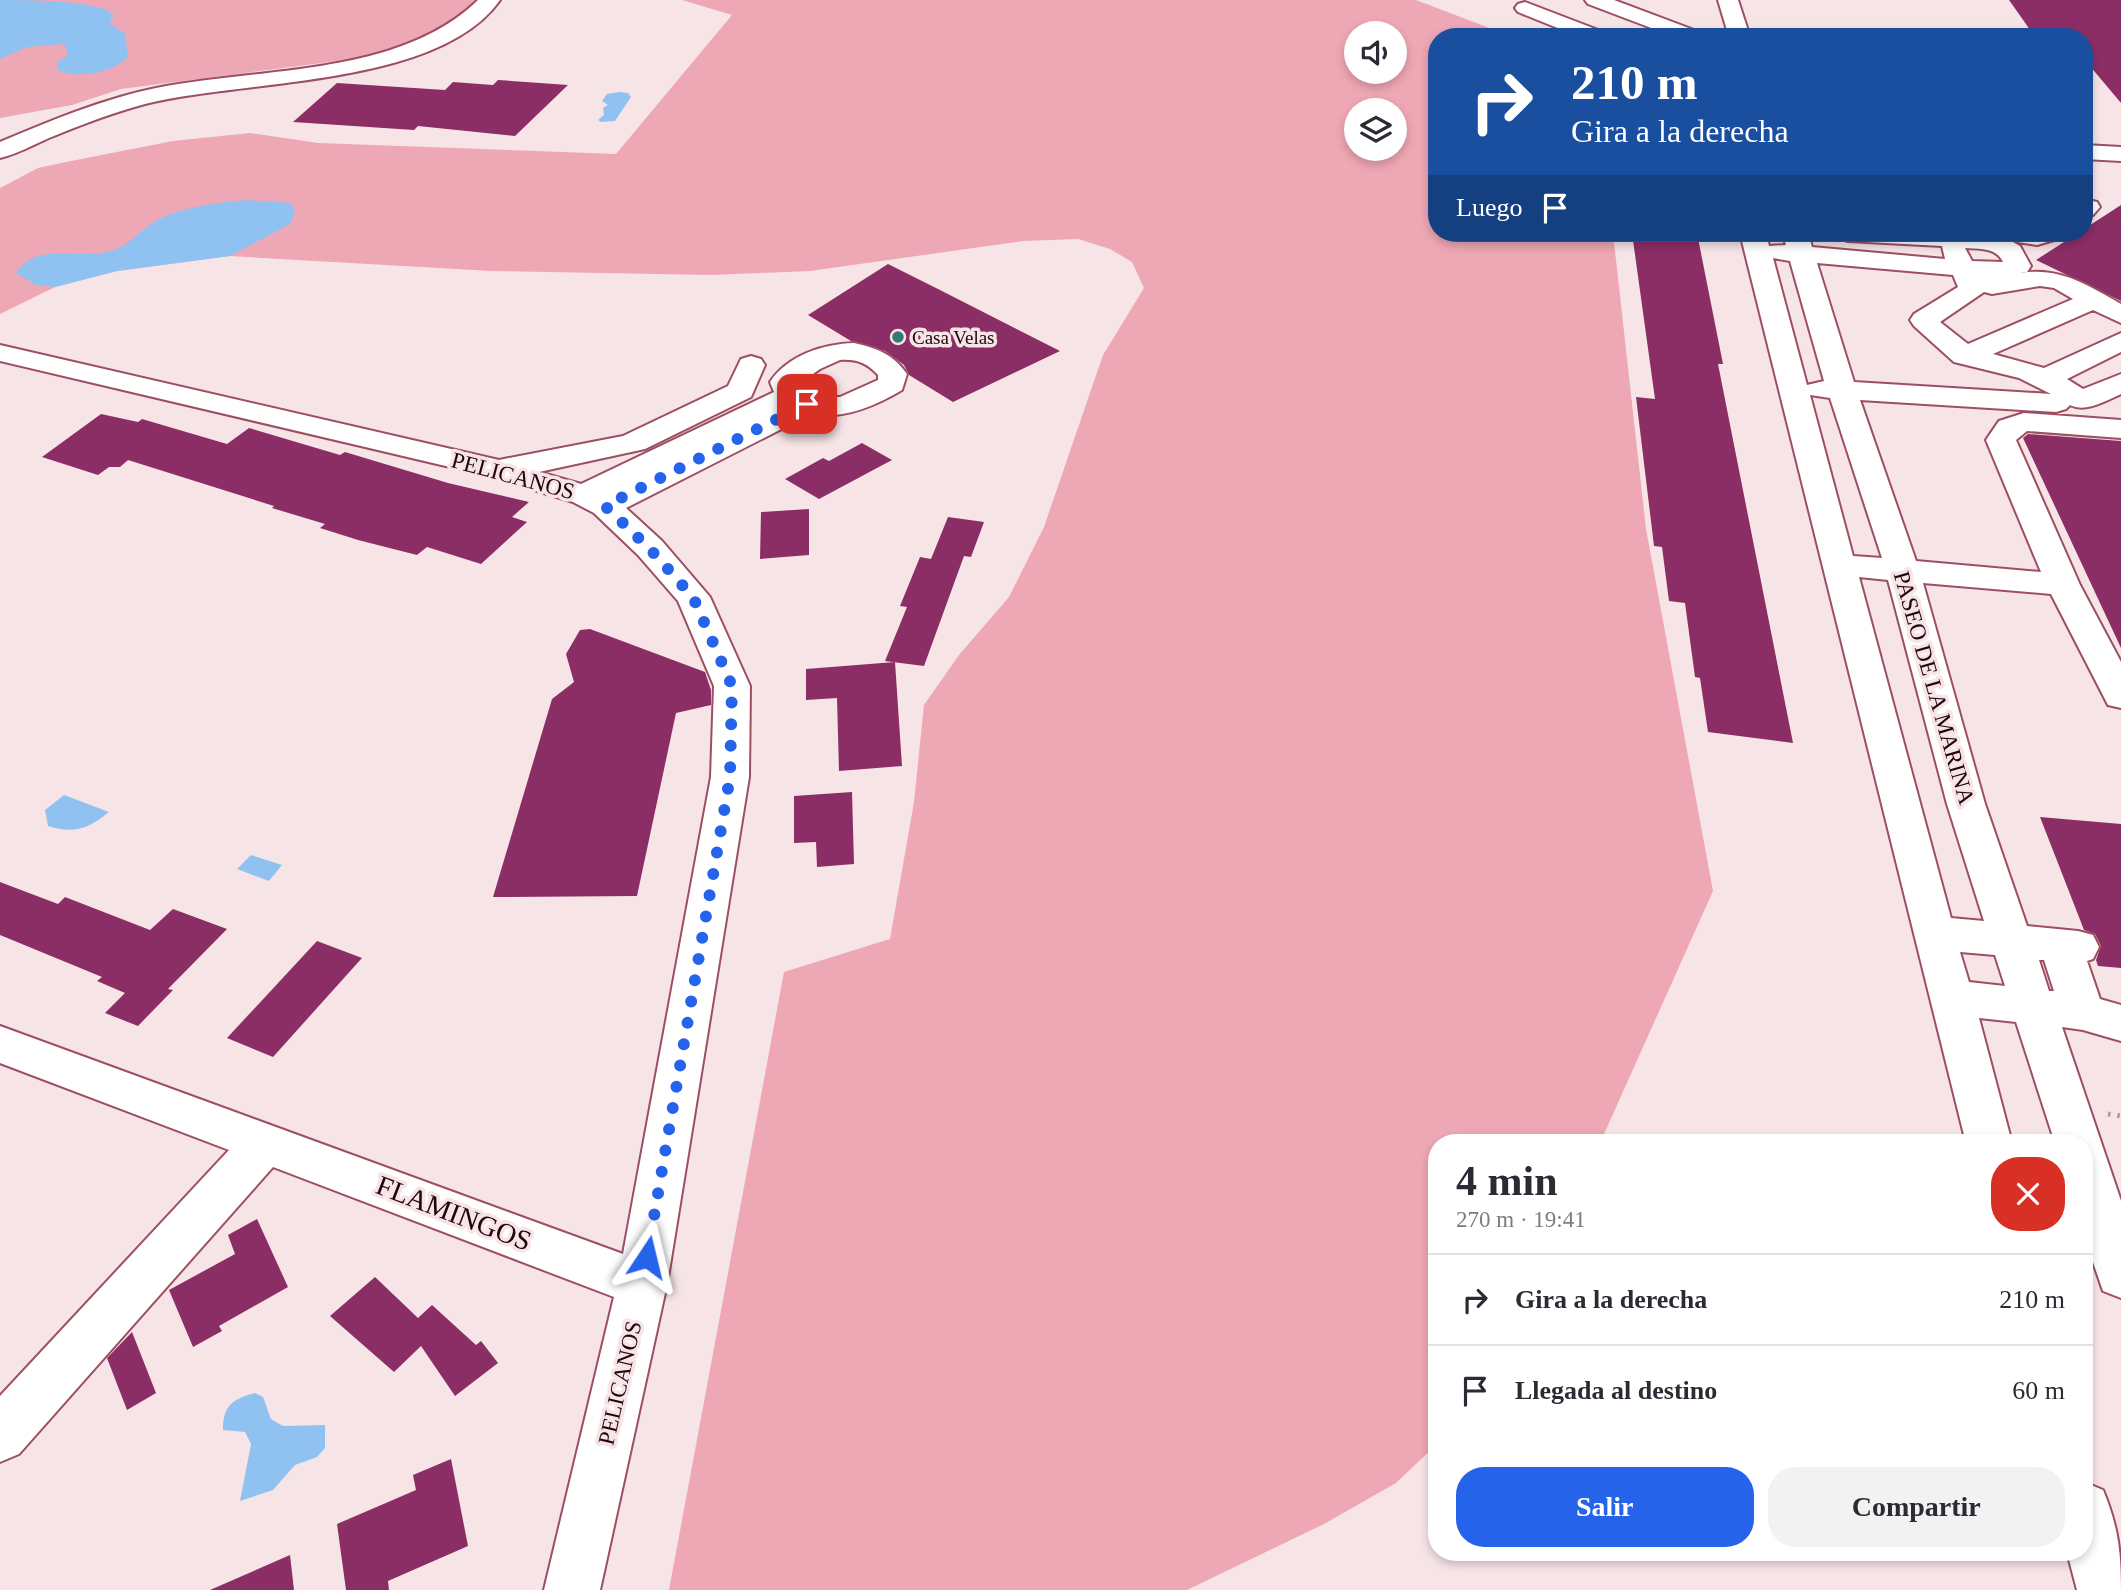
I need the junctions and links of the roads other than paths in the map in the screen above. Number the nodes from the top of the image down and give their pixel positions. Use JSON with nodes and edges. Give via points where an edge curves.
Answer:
{"nodes":[{"id":1,"x":489,"y":0,"type":"edge"},
{"id":2,"x":1501,"y":0,"type":"edge"},
{"id":3,"x":1595,"y":0,"type":"edge"},
{"id":4,"x":1728,"y":0,"type":"edge"},
{"id":5,"x":1527,"y":4,"type":"edge"},
{"id":6,"x":1579,"y":28,"type":"edge"},
{"id":7,"x":1671,"y":28,"type":"edge"},
{"id":8,"x":1738,"y":28,"type":"edge"},
{"id":9,"x":0,"y":151,"type":"edge"},
{"id":10,"x":2093,"y":152,"type":"edge"},
{"id":11,"x":2121,"y":154,"type":"edge"},
{"id":12,"x":1755,"y":242,"type":"edge"},
{"id":13,"x":1949,"y":242,"type":"edge"},
{"id":14,"x":1989,"y":242,"type":"edge"},
{"id":15,"x":1799,"y":243,"type":"edge"},
{"id":16,"x":1967,"y":277,"type":"junction"},
{"id":17,"x":2093,"y":300,"type":"junction"},
{"id":18,"x":2121,"y":315,"type":"edge"},
{"id":19,"x":2121,"y":341,"type":"edge"},
{"id":20,"x":0,"y":353,"type":"edge"},
{"id":21,"x":1964,"y":356,"type":"junction"},
{"id":22,"x":751,"y":366,"type":"dead end"},
{"id":23,"x":1790,"y":373,"type":"junction"},
{"id":24,"x":1839,"y":377,"type":"junction"},
{"id":25,"x":2045,"y":379,"type":"junction"},
{"id":26,"x":2121,"y":383,"type":"edge"},
{"id":27,"x":799,"y":400,"type":"dead end"},
{"id":28,"x":2085,"y":402,"type":"junction"},
{"id":29,"x":2121,"y":406,"type":"edge"},
{"id":30,"x":2121,"y":429,"type":"edge"},
{"id":31,"x":656,"y":457,"type":"junction"},
{"id":32,"x":497,"y":469,"type":"junction"},
{"id":33,"x":594,"y":500,"type":"junction"},
{"id":34,"x":1836,"y":553,"type":"junction"},
{"id":35,"x":1897,"y":557,"type":"junction"},
{"id":36,"x":2058,"y":572,"type":"junction"},
{"id":37,"x":2121,"y":696,"type":"edge"},
{"id":38,"x":1935,"y":933,"type":"junction"},
{"id":39,"x":2011,"y":939,"type":"junction"},
{"id":40,"x":1951,"y":998,"type":"junction"},
{"id":41,"x":2034,"y":1005,"type":"junction"},
{"id":42,"x":2102,"y":1017,"type":"edge"},
{"id":43,"x":0,"y":1044,"type":"edge"},
{"id":44,"x":1987,"y":1134,"type":"edge"},
{"id":45,"x":2075,"y":1134,"type":"edge"},
{"id":46,"x":266,"y":1142,"type":"junction"},
{"id":47,"x":2093,"y":1188,"type":"edge"},
{"id":48,"x":2103,"y":1219,"type":"edge"},
{"id":49,"x":2121,"y":1275,"type":"edge"},
{"id":50,"x":642,"y":1284,"type":"junction"},
{"id":51,"x":0,"y":1435,"type":"edge"},
{"id":52,"x":2093,"y":1544,"type":"edge"},
{"id":53,"x":572,"y":1590,"type":"edge"},
{"id":54,"x":2105,"y":1590,"type":"edge"}],
"edges":[{"from":1,"to":9,"type":"street","via":[[479,15],[456,31],[387,57],[153,96],[60,125]]},
{"from":2,"to":5,"type":"street"},
{"from":3,"to":7,"type":"street"},
{"from":4,"to":8,"type":"street"},
{"from":5,"to":6,"type":"street"},
{"from":10,"to":11,"type":"street"},
{"from":12,"to":15,"type":"street"},
{"from":12,"to":23,"type":"street"},
{"from":13,"to":16,"type":"street"},
{"from":14,"to":16,"type":"street","via":[[2005,246],[2018,266]]},
{"from":15,"to":16,"type":"street"},
{"from":15,"to":24,"type":"street","name":"PASEO DE LA MARINA"},
{"from":16,"to":17,"type":"street","via":[[2062,281]]},
{"from":16,"to":21,"type":"street","via":[[1924,320],[1936,337]]},
{"from":17,"to":18,"type":"street"},
{"from":17,"to":21,"type":"street"},
{"from":19,"to":25,"type":"street"},
{"from":20,"to":32,"type":"street","name":"PELICANOS"},
{"from":21,"to":25,"type":"street"},
{"from":22,"to":31,"type":"street","via":[[741,391]]},
{"from":23,"to":24,"type":"street"},
{"from":23,"to":34,"type":"street"},
{"from":24,"to":28,"type":"street"},
{"from":24,"to":35,"type":"street","name":"PASEO DE LA MARINA"},
{"from":25,"to":28,"type":"street"},
{"from":26,"to":28,"type":"street"},
{"from":27,"to":31,"type":"street"},
{"from":28,"to":29,"type":"street"},
{"from":30,"to":36,"type":"street","via":[[2024,422],[2010,427],[2001,440]]},
{"from":31,"to":32,"type":"street","via":[[578,457]]},
{"from":31,"to":33,"type":"street"},
{"from":32,"to":33,"type":"street","name":"PELICANOS"},
{"from":33,"to":50,"type":"street","name":"PELICANOS","via":[[649,548],[693,597],[732,686],[730,777]]},
{"from":34,"to":35,"type":"street"},
{"from":34,"to":38,"type":"street"},
{"from":35,"to":36,"type":"street"},
{"from":35,"to":39,"type":"street","name":"PASEO DE LA MARINA","via":[[1966,804]]},
{"from":36,"to":37,"type":"street"},
{"from":38,"to":39,"type":"street"},
{"from":38,"to":40,"type":"street"},
{"from":39,"to":41,"type":"street","name":"PASEO DE LA MARINA"},
{"from":39,"to":42,"type":"street","via":[[2069,946]]},
{"from":40,"to":41,"type":"street"},
{"from":40,"to":44,"type":"street"},
{"from":41,"to":42,"type":"street"},
{"from":41,"to":45,"type":"street","name":"PASEO DE LA MARINA"},
{"from":43,"to":46,"type":"street","name":"FLAMINGOS"},
{"from":46,"to":50,"type":"street","name":"FLAMINGOS"},
{"from":46,"to":51,"type":"street"},
{"from":47,"to":48,"type":"street"},
{"from":48,"to":49,"type":"street"},
{"from":50,"to":53,"type":"street","name":"PELICANOS"},
{"from":52,"to":54,"type":"street"}]}
